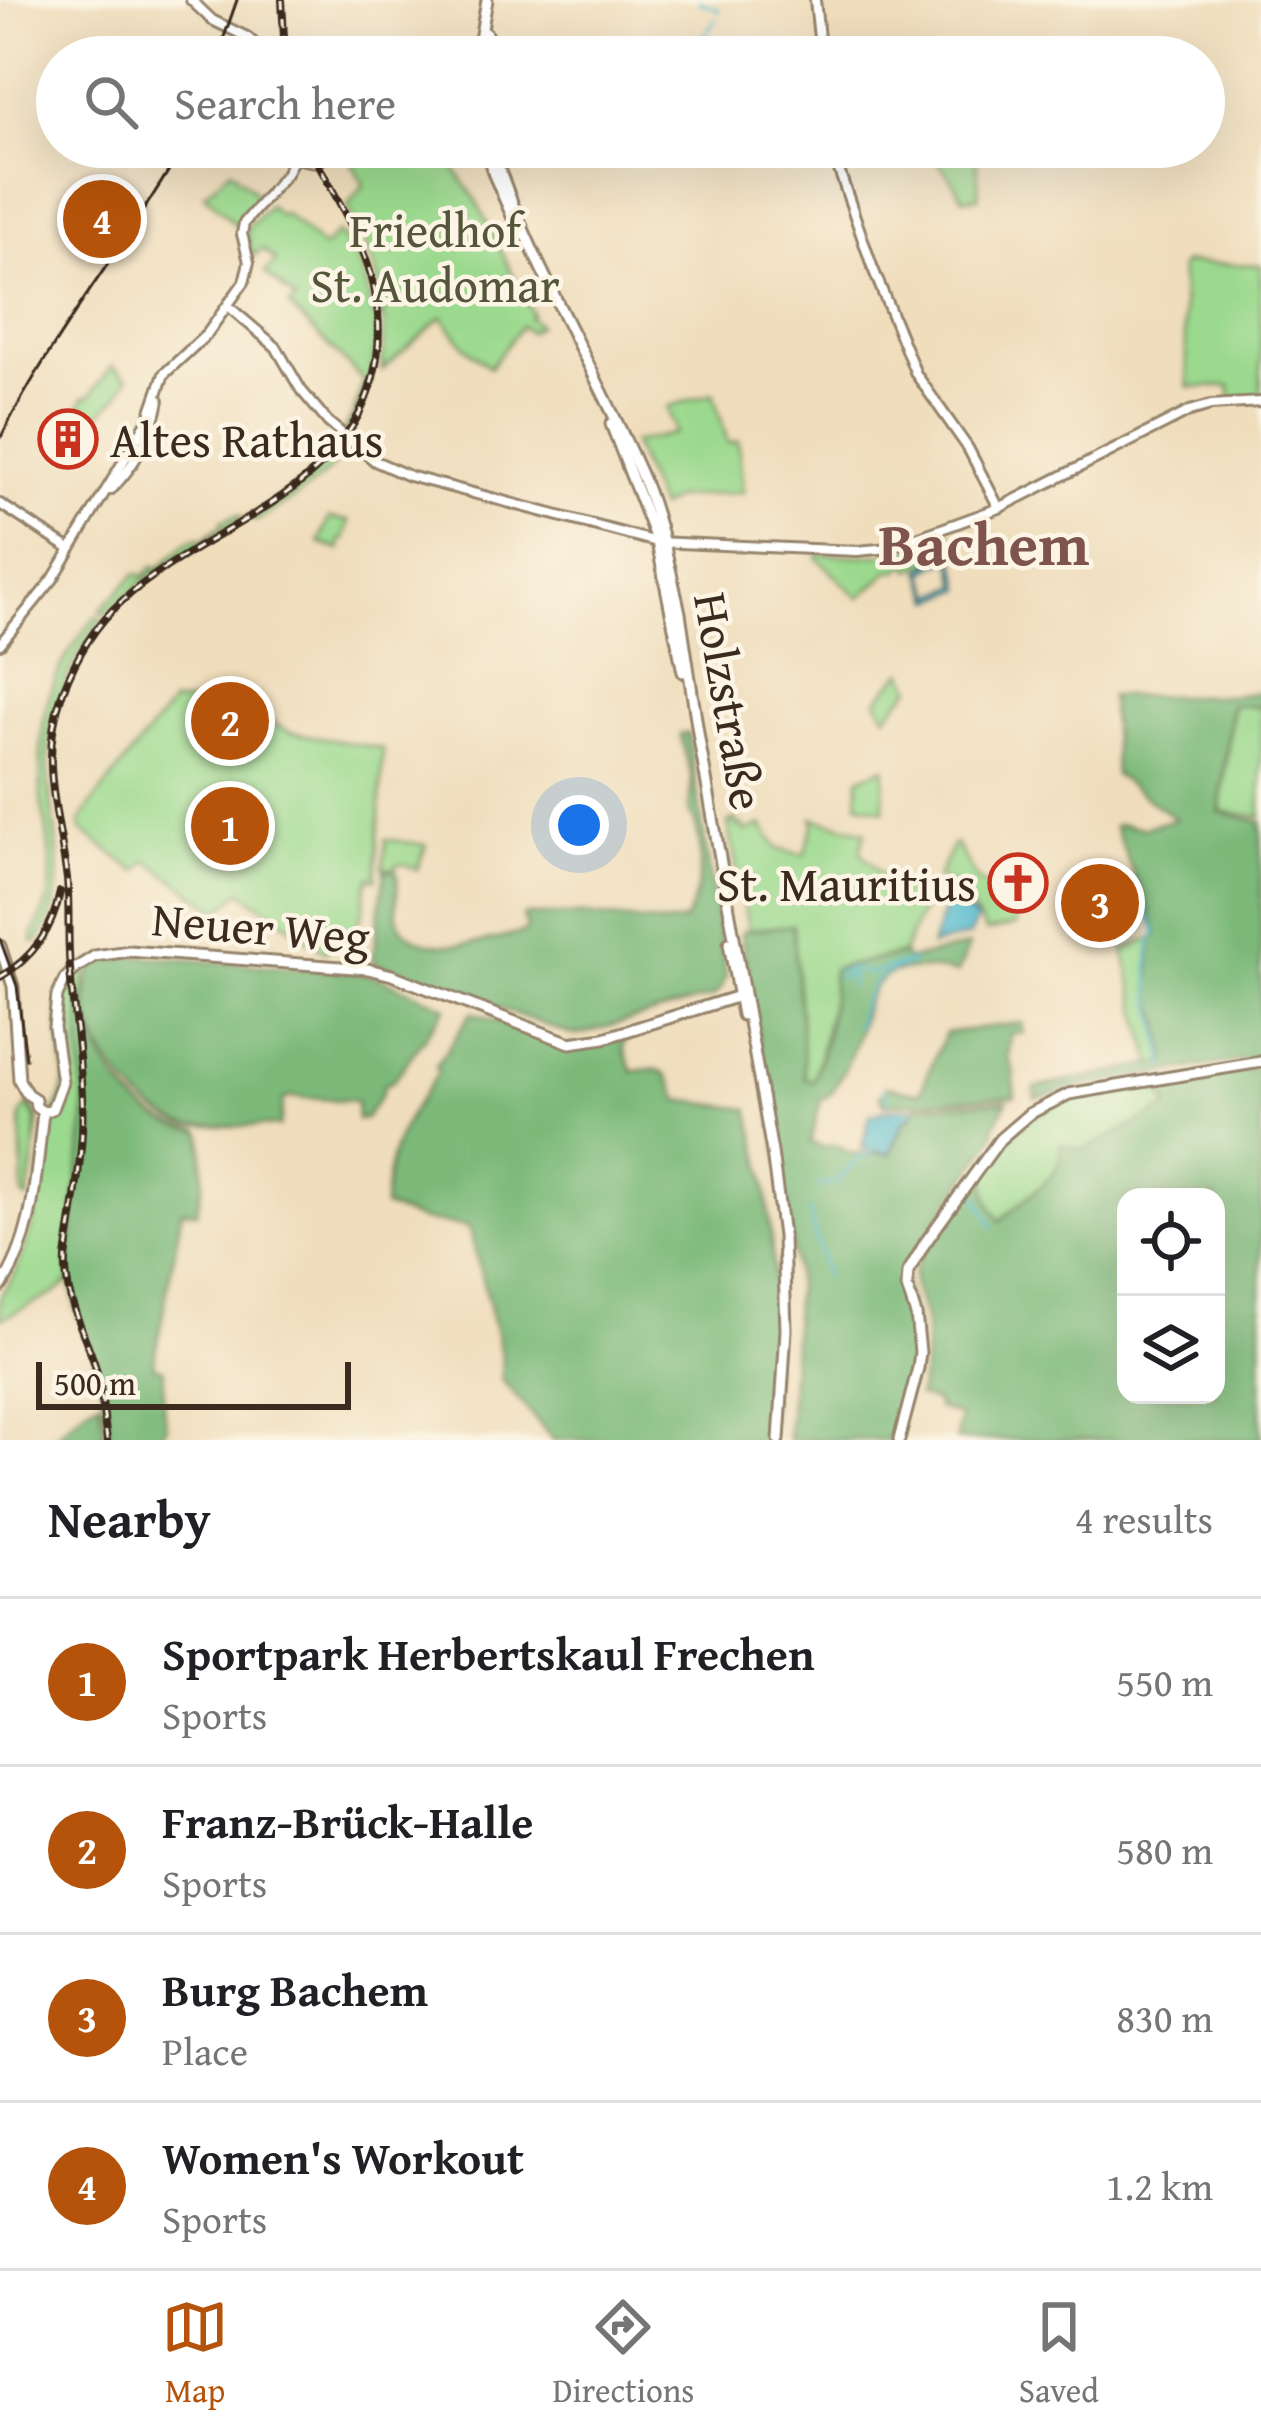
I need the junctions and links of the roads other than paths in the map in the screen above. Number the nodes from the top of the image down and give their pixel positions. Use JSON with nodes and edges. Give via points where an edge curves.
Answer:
{"nodes":[{"id":1,"x":191,"y":0,"type":"edge"},
{"id":2,"x":490,"y":0,"type":"edge"},
{"id":3,"x":815,"y":0,"type":"edge"},
{"id":4,"x":243,"y":36,"type":"edge"},
{"id":5,"x":484,"y":36,"type":"edge"},
{"id":6,"x":819,"y":36,"type":"edge"},
{"id":7,"x":286,"y":168,"type":"edge"},
{"id":8,"x":296,"y":168,"type":"edge"},
{"id":9,"x":495,"y":168,"type":"edge"},
{"id":10,"x":838,"y":168,"type":"edge"},
{"id":11,"x":275,"y":188,"type":"junction"},
{"id":12,"x":228,"y":306,"type":"junction"},
{"id":13,"x":1261,"y":402,"type":"edge"},
{"id":14,"x":0,"y":504,"type":"edge"},
{"id":15,"x":999,"y":508,"type":"junction"},
{"id":16,"x":661,"y":542,"type":"junction"},
{"id":17,"x":70,"y":549,"type":"junction"},
{"id":18,"x":0,"y":644,"type":"edge"},
{"id":19,"x":0,"y":946,"type":"edge"},
{"id":20,"x":732,"y":968,"type":"junction"},
{"id":21,"x":740,"y":997,"type":"junction"},
{"id":22,"x":719,"y":1003,"type":"junction"},
{"id":23,"x":742,"y":1015,"type":"junction"},
{"id":24,"x":1255,"y":1063,"type":"edge"},
{"id":25,"x":35,"y":1099,"type":"junction"},
{"id":26,"x":53,"y":1099,"type":"junction"},
{"id":27,"x":43,"y":1112,"type":"junction"},
{"id":28,"x":773,"y":1167,"type":"junction"},
{"id":29,"x":0,"y":1288,"type":"edge"},
{"id":30,"x":779,"y":1440,"type":"edge"},
{"id":31,"x":899,"y":1440,"type":"edge"}],
"edges":[{"from":1,"to":4,"type":"street"},
{"from":2,"to":5,"type":"main road"},
{"from":3,"to":6,"type":"street"},
{"from":7,"to":11,"type":"street"},
{"from":8,"to":11,"type":"street"},
{"from":9,"to":16,"type":"main road","name":"Holzstraße"},
{"from":10,"to":15,"type":"street","via":[[916,374]]},
{"from":11,"to":12,"type":"street","via":[[242,231],[248,268]]},
{"from":12,"to":16,"type":"street","via":[[276,347],[317,409],[369,457],[400,473]]},
{"from":12,"to":17,"type":"street","via":[[166,371],[154,424]]},
{"from":13,"to":15,"type":"street","via":[[1190,411]]},
{"from":14,"to":17,"type":"street"},
{"from":15,"to":16,"type":"street","via":[[871,550]]},
{"from":16,"to":20,"type":"main road","name":"Holzstraße"},
{"from":16,"to":21,"type":"main road","name":"Holzstraße","via":[[680,613]]},
{"from":17,"to":18,"type":"street"},
{"from":19,"to":25,"type":"main road","via":[[14,986],[19,1080]]},
{"from":20,"to":21,"type":"main road","name":"Holzstraße"},
{"from":20,"to":22,"type":"main road"},
{"from":21,"to":22,"type":"main road","name":"Neuer Weg"},
{"from":21,"to":23,"type":"main road","name":"Holzstraße"},
{"from":21,"to":28,"type":"main road","name":"Holzstraße"},
{"from":22,"to":23,"type":"main road"},
{"from":22,"to":26,"type":"main road","name":"Neuer Weg","via":[[570,1043],[368,970],[114,952],[82,963],[60,987],[53,1016],[62,1082]]},
{"from":23,"to":28,"type":"main road","name":"Holzstraße"},
{"from":24,"to":31,"type":"main road","via":[[1069,1094],[1000,1139],[908,1272],[920,1352]]},
{"from":25,"to":26,"type":"main road"},
{"from":25,"to":27,"type":"main road"},
{"from":26,"to":27,"type":"main road"},
{"from":27,"to":29,"type":"main road","via":[[29,1218]]},
{"from":28,"to":30,"type":"main road","via":[[786,1296]]}]}
